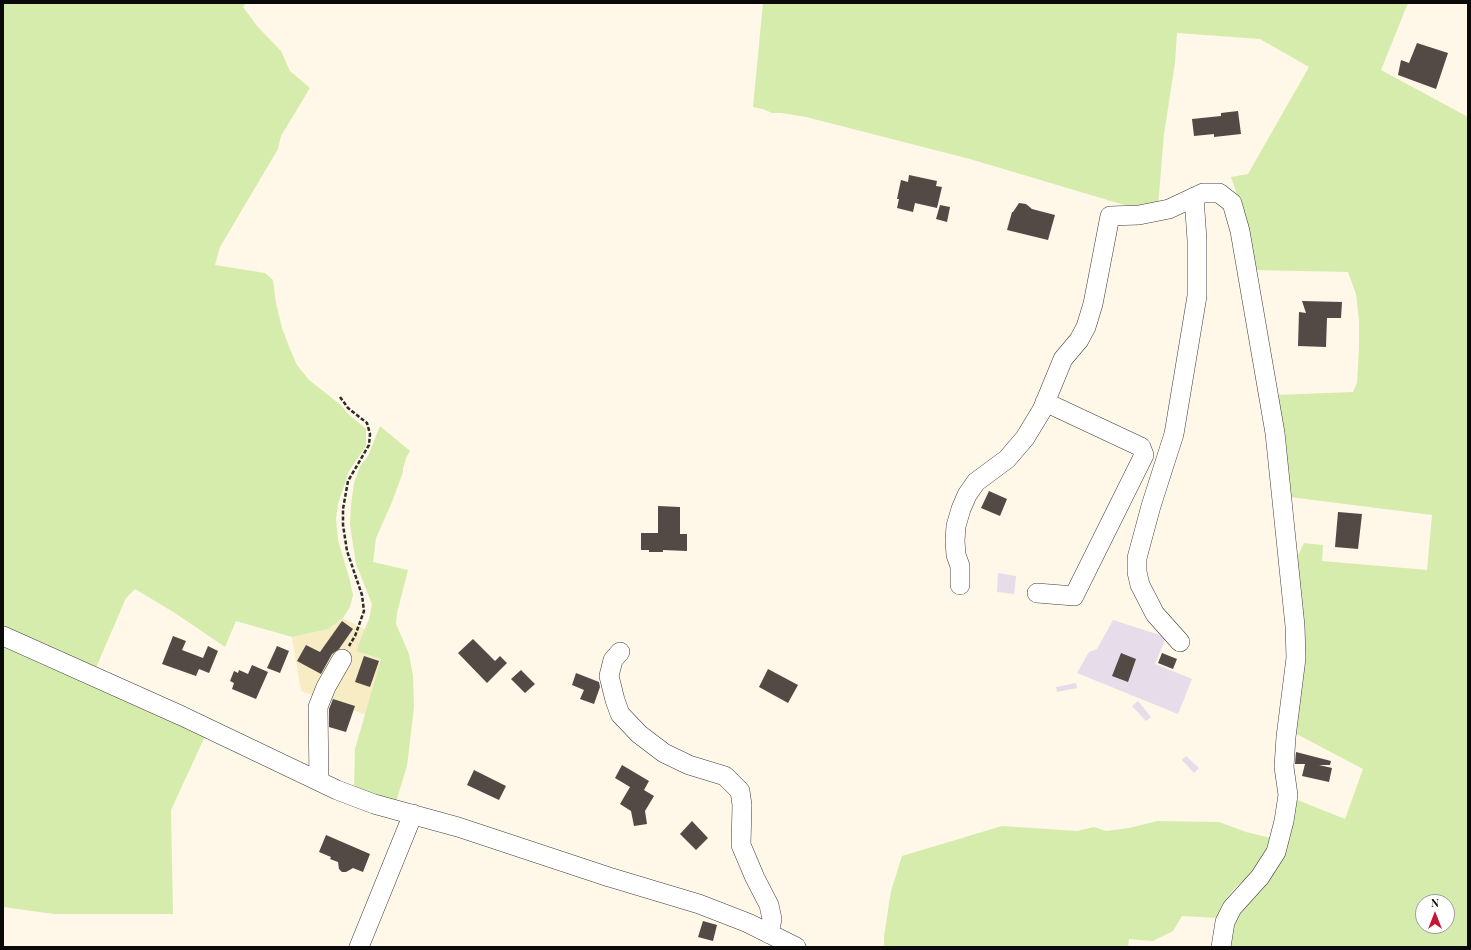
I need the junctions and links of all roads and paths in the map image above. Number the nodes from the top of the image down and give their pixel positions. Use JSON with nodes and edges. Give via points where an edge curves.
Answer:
{"nodes":[{"id":1,"x":1194,"y":197,"type":"junction"},
{"id":2,"x":340,"y":397,"type":"dead end"},
{"id":3,"x":1045,"y":402,"type":"junction"},
{"id":4,"x":960,"y":585,"type":"dead end"},
{"id":5,"x":1037,"y":593,"type":"dead end"},
{"id":6,"x":3,"y":636,"type":"edge"},
{"id":7,"x":1180,"y":642,"type":"dead end"},
{"id":8,"x":620,"y":652,"type":"dead end"},
{"id":9,"x":342,"y":659,"type":"joint"},
{"id":10,"x":319,"y":782,"type":"junction"},
{"id":11,"x":413,"y":814,"type":"junction"},
{"id":12,"x":769,"y":934,"type":"junction"},
{"id":13,"x":359,"y":947,"type":"edge"},
{"id":14,"x":796,"y":947,"type":"edge"},
{"id":15,"x":1221,"y":947,"type":"edge"}],
"edges":[{"from":1,"to":3,"type":"street","via":[[1169,209],[1139,215],[1110,216],[1086,327],[1063,359]]},
{"from":1,"to":7,"type":"street","via":[[1197,296],[1174,434],[1136,558],[1136,572],[1140,585],[1155,614]]},
{"from":1,"to":15,"type":"street","via":[[1203,193],[1218,193],[1232,203],[1240,231],[1275,433],[1296,652],[1284,767],[1288,795],[1284,821],[1276,852],[1260,877],[1232,908],[1225,922]]},
{"from":2,"to":9,"type":"path","via":[[348,408],[366,423],[370,434],[369,445],[348,481],[343,509],[347,551],[358,580],[364,611],[355,636]]},
{"from":3,"to":4,"type":"street","via":[[1025,438],[1007,459],[976,482],[967,495],[955,533]]},
{"from":3,"to":5,"type":"street","via":[[1141,447],[1144,456],[1074,596]]},
{"from":6,"to":10,"type":"street","via":[[182,716]]},
{"from":8,"to":12,"type":"street","via":[[613,660],[609,676],[620,714],[639,734],[664,753],[689,765],[725,776],[740,791],[741,845],[769,905],[772,919]]},
{"from":9,"to":10,"type":"street","via":[[318,707]]},
{"from":10,"to":11,"type":"street","via":[[374,804]]},
{"from":11,"to":12,"type":"street","via":[[699,904]]},
{"from":11,"to":13,"type":"street"},
{"from":12,"to":14,"type":"street"}]}
